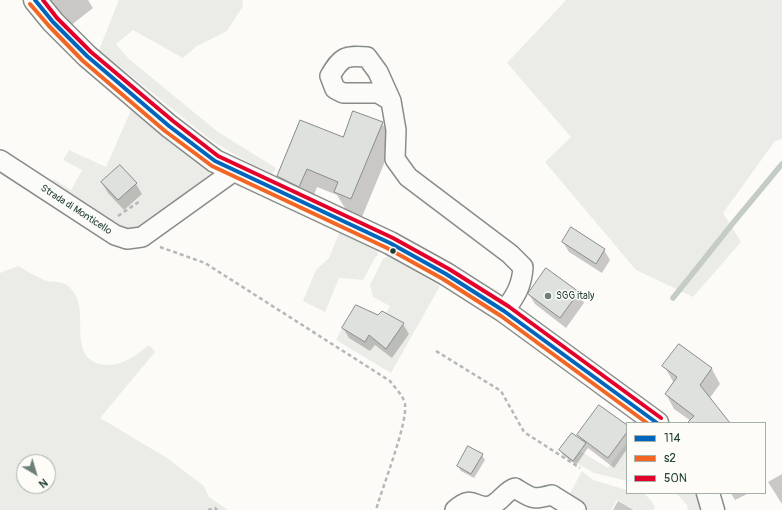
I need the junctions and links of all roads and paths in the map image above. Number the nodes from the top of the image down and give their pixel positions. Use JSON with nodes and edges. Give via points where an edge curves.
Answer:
{"nodes":[{"id":1,"x":35,"y":0,"type":"edge"},
{"id":2,"x":391,"y":101,"type":"dead end"},
{"id":3,"x":0,"y":160,"type":"edge"},
{"id":4,"x":234,"y":171,"type":"junction"},
{"id":5,"x":140,"y":201,"type":"dead end"},
{"id":6,"x":129,"y":208,"type":"dead end"},
{"id":7,"x":142,"y":237,"type":"junction"},
{"id":8,"x":504,"y":311,"type":"junction"},
{"id":9,"x":436,"y":351,"type":"dead end"},
{"id":10,"x":656,"y":422,"type":"edge"},
{"id":11,"x":580,"y":468,"type":"dead end"},
{"id":12,"x":708,"y":494,"type":"edge"},
{"id":13,"x":208,"y":510,"type":"edge"},
{"id":14,"x":217,"y":510,"type":"edge"},
{"id":15,"x":376,"y":510,"type":"edge"},
{"id":16,"x":455,"y":510,"type":"edge"},
{"id":17,"x":576,"y":510,"type":"edge"},
{"id":18,"x":713,"y":510,"type":"edge"}],
"edges":[{"from":1,"to":4,"type":"main road","via":[[73,43],[122,86],[201,151]]},
{"from":2,"to":8,"type":"street","via":[[396,130],[395,159],[408,177],[510,254],[523,267],[523,280],[519,290]]},
{"from":3,"to":7,"type":"street","name":"Strada di Monticello","via":[[115,235],[128,239]]},
{"from":4,"to":7,"type":"street"},
{"from":4,"to":8,"type":"main road","via":[[304,201],[390,243],[446,274]]},
{"from":5,"to":6,"type":"path"},
{"from":7,"to":15,"type":"path","via":[[165,250],[205,263],[390,381],[405,405],[403,421]]},
{"from":8,"to":10,"type":"main road"},
{"from":9,"to":11,"type":"path","via":[[501,391],[524,432]]},
{"from":12,"to":18,"type":"main road"},
{"from":13,"to":14,"type":"path"},
{"from":16,"to":17,"type":"street","via":[[463,503],[469,502],[488,506],[515,488],[533,499],[552,496]]}]}
